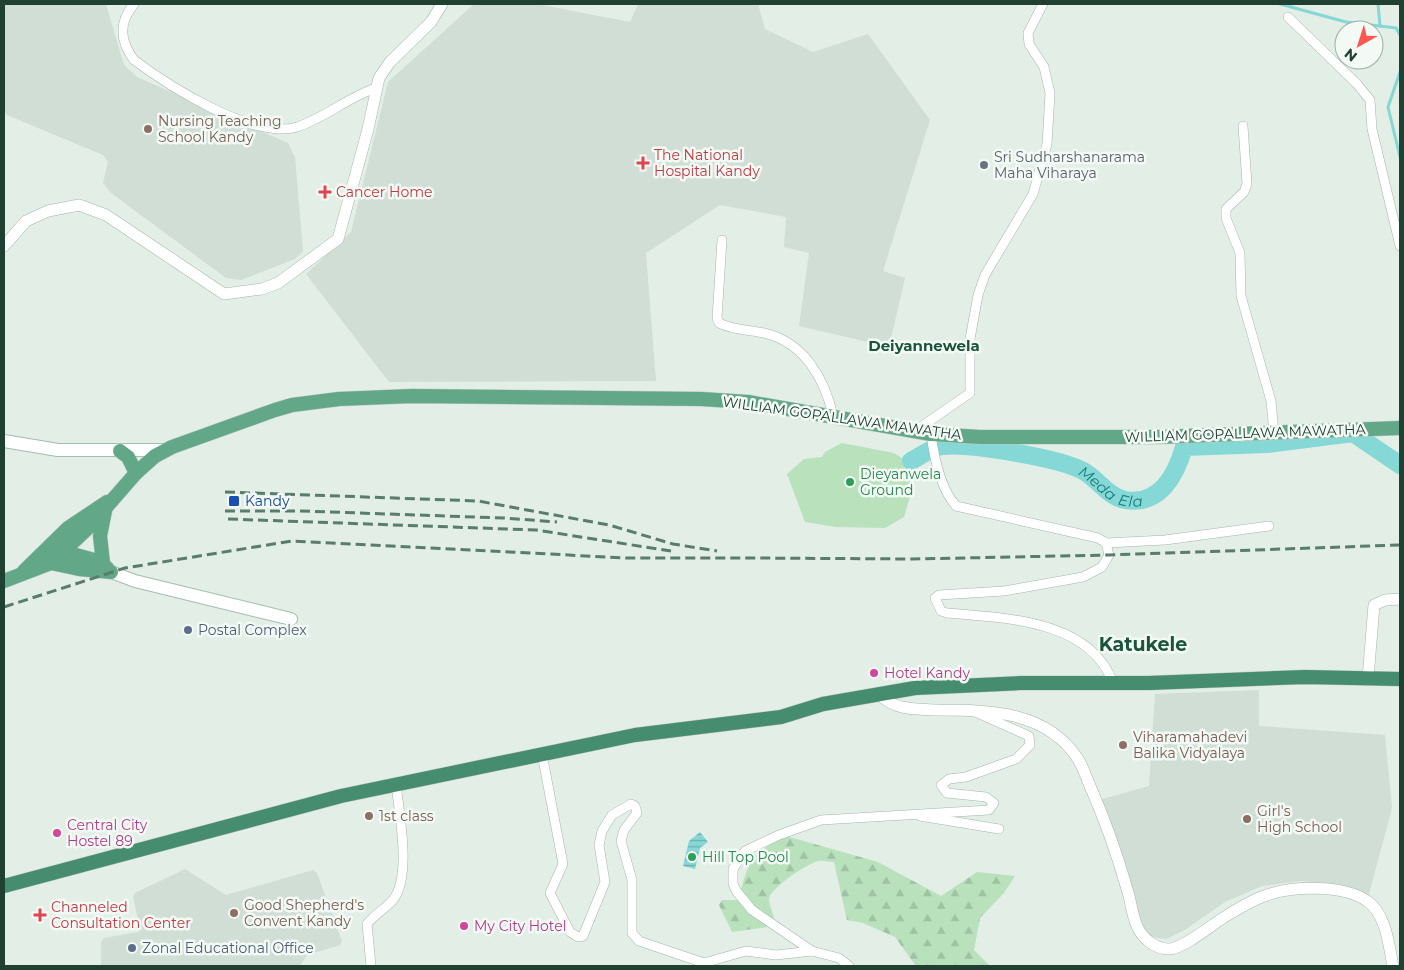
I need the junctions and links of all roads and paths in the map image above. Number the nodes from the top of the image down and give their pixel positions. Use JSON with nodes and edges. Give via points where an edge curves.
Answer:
{"nodes":[{"id":1,"x":134,"y":4,"type":"edge"},
{"id":2,"x":442,"y":4,"type":"edge"},
{"id":3,"x":1043,"y":4,"type":"edge"},
{"id":4,"x":1288,"y":17,"type":"dead end"},
{"id":5,"x":376,"y":88,"type":"junction"},
{"id":6,"x":1243,"y":126,"type":"dead end"},
{"id":7,"x":722,"y":240,"type":"dead end"},
{"id":8,"x":4,"y":246,"type":"edge"},
{"id":9,"x":1400,"y":246,"type":"edge"},
{"id":10,"x":833,"y":416,"type":"junction"},
{"id":11,"x":1400,"y":428,"type":"edge"},
{"id":12,"x":915,"y":431,"type":"junction"},
{"id":13,"x":1274,"y":433,"type":"junction"},
{"id":14,"x":932,"y":438,"type":"junction"},
{"id":15,"x":4,"y":441,"type":"edge"},
{"id":16,"x":165,"y":450,"type":"junction"},
{"id":17,"x":120,"y":451,"type":"junction"},
{"id":18,"x":136,"y":473,"type":"junction"},
{"id":19,"x":110,"y":503,"type":"junction"},
{"id":20,"x":1269,"y":526,"type":"dead end"},
{"id":21,"x":1106,"y":543,"type":"junction"},
{"id":22,"x":64,"y":552,"type":"junction"},
{"id":23,"x":51,"y":563,"type":"junction"},
{"id":24,"x":107,"y":568,"type":"junction"},
{"id":25,"x":18,"y":576,"type":"junction"},
{"id":26,"x":4,"y":581,"type":"edge"},
{"id":27,"x":1400,"y":599,"type":"edge"},
{"id":28,"x":291,"y":619,"type":"dead end"},
{"id":29,"x":1368,"y":678,"type":"junction"},
{"id":30,"x":1400,"y":679,"type":"edge"},
{"id":31,"x":1113,"y":684,"type":"junction"},
{"id":32,"x":879,"y":694,"type":"junction"},
{"id":33,"x":973,"y":710,"type":"junction"},
{"id":34,"x":542,"y":754,"type":"junction"},
{"id":35,"x":396,"y":784,"type":"junction"},
{"id":36,"x":903,"y":813,"type":"junction"},
{"id":37,"x":999,"y":829,"type":"dead end"},
{"id":38,"x":4,"y":886,"type":"edge"},
{"id":39,"x":812,"y":951,"type":"junction"},
{"id":40,"x":371,"y":966,"type":"edge"},
{"id":41,"x":849,"y":966,"type":"edge"},
{"id":42,"x":1393,"y":966,"type":"edge"}],
"edges":[{"from":1,"to":5,"type":"street","via":[[123,20],[122,34],[125,48],[134,60],[231,118],[252,125],[286,129]]},
{"from":2,"to":5,"type":"street","via":[[421,34],[384,70]]},
{"from":3,"to":12,"type":"street","via":[[1028,33],[1029,44],[1044,67],[1050,92],[1047,144],[1033,194],[983,282],[970,339],[970,393]]},
{"from":4,"to":9,"type":"street","via":[[1370,100],[1372,129]]},
{"from":5,"to":8,"type":"street","via":[[338,239],[278,283],[262,289],[224,294],[106,215],[79,205],[26,221]]},
{"from":6,"to":13,"type":"street","via":[[1247,184],[1244,192],[1226,209],[1226,218],[1240,253],[1241,296],[1271,400]]},
{"from":7,"to":10,"type":"street","via":[[719,323],[781,338],[801,351],[825,386]]},
{"from":10,"to":12,"type":"main road","name":"WILLIAM GOPALLAWA MAWATHA"},
{"from":10,"to":16,"type":"main road","name":"WILLIAM GOPALLAWA MAWATHA","via":[[728,400],[412,396],[339,399],[292,405]]},
{"from":11,"to":13,"type":"main road","name":"WILLIAM GOPALLAWA MAWATHA"},
{"from":12,"to":14,"type":"main road","name":"WILLIAM GOPALLAWA MAWATHA"},
{"from":13,"to":14,"type":"main road","name":"WILLIAM GOPALLAWA MAWATHA","via":[[1079,439]]},
{"from":14,"to":21,"type":"street","via":[[950,499],[956,506],[1098,538]]},
{"from":15,"to":17,"type":"main road","via":[[58,450]]},
{"from":16,"to":17,"type":"main road"},
{"from":16,"to":18,"type":"main road","name":"WILLIAM GOPALLAWA MAWATHA"},
{"from":17,"to":18,"type":"main road","via":[[128,457]]},
{"from":18,"to":19,"type":"main road","name":"WILLIAM GOPALLAWA MAWATHA"},
{"from":19,"to":22,"type":"main road","name":"WILLIAM GOPALLAWA MAWATHA"},
{"from":19,"to":24,"type":"main road","name":"WILLIAM GOPALLAWA MAWATHA","via":[[100,536]]},
{"from":19,"to":25,"type":"main road","via":[[68,528]]},
{"from":20,"to":21,"type":"street","via":[[1165,540]]},
{"from":21,"to":31,"type":"street","via":[[1109,555],[1102,567],[1083,577],[1004,591],[939,595],[935,598],[941,611],[947,613],[1048,626],[1095,655],[1106,667]]},
{"from":22,"to":23,"type":"main road","name":"WILLIAM GOPALLAWA MAWATHA"},
{"from":22,"to":24,"type":"main road"},
{"from":23,"to":24,"type":"main road","via":[[79,569]]},
{"from":23,"to":25,"type":"main road"},
{"from":24,"to":28,"type":"main road","via":[[135,581]]},
{"from":25,"to":26,"type":"main road"},
{"from":27,"to":29,"type":"street","via":[[1374,605]]},
{"from":29,"to":30,"type":"highway"},
{"from":29,"to":31,"type":"highway"},
{"from":31,"to":32,"type":"highway","via":[[968,685]]},
{"from":32,"to":33,"type":"street","via":[[893,705],[908,709]]},
{"from":32,"to":34,"type":"highway","via":[[823,704],[781,717],[653,732]]},
{"from":33,"to":36,"type":"street","via":[[1029,736],[1030,745],[1016,760],[966,777],[949,779],[941,785],[947,794],[986,796],[994,804],[989,810]]},
{"from":33,"to":42,"type":"street","via":[[1023,717],[1046,727],[1078,759],[1108,831],[1137,926],[1150,943],[1170,949],[1265,896],[1303,888],[1336,888],[1368,901],[1377,912]]},
{"from":34,"to":35,"type":"highway"},
{"from":34,"to":39,"type":"street","via":[[563,864],[550,893],[570,932],[583,936],[605,882],[599,845],[602,831],[612,815],[631,804],[637,814],[624,830],[621,841],[632,880],[632,933],[639,941],[704,963],[746,950],[776,955]]},
{"from":35,"to":38,"type":"highway"},
{"from":35,"to":40,"type":"street","via":[[403,873],[394,899],[367,924]]},
{"from":36,"to":37,"type":"street"},
{"from":36,"to":39,"type":"street","via":[[821,820],[745,851],[733,869],[733,884],[752,910]]},
{"from":39,"to":41,"type":"street","via":[[840,958]]}]}
